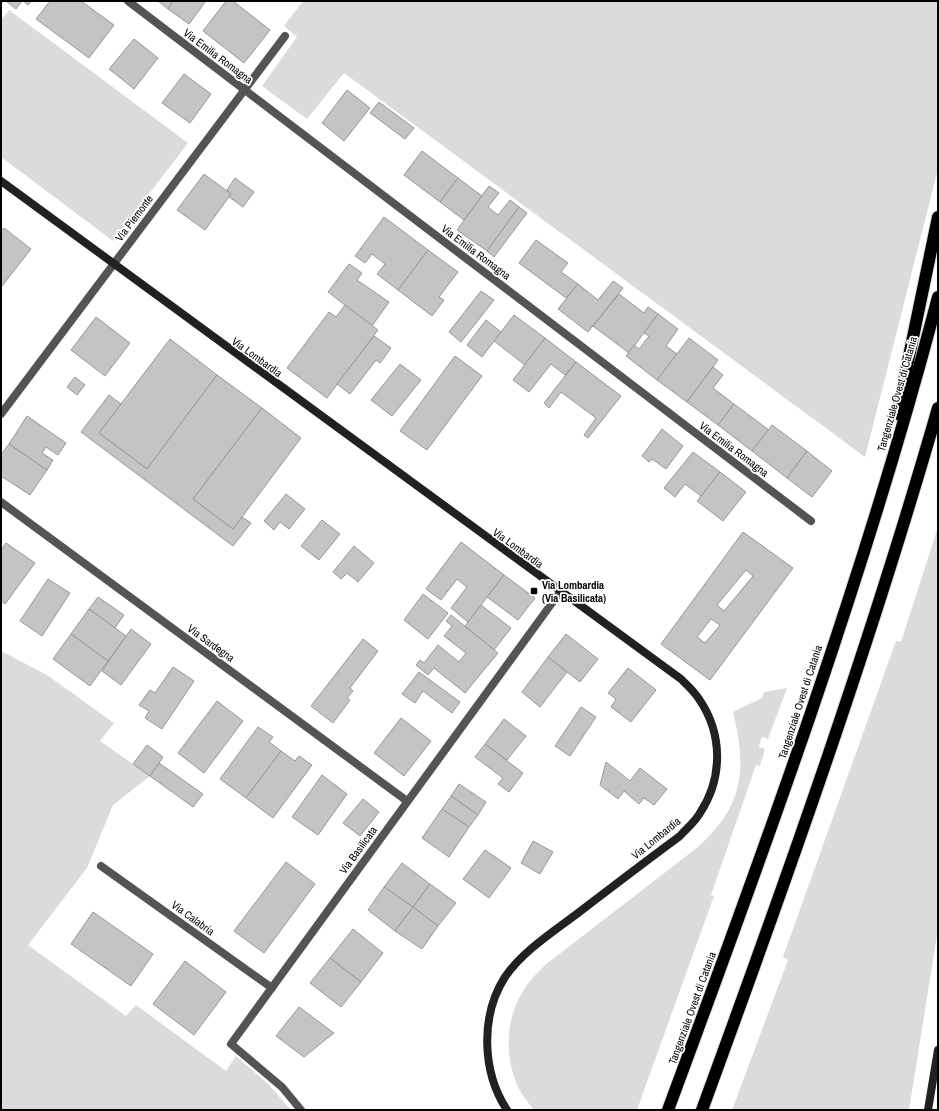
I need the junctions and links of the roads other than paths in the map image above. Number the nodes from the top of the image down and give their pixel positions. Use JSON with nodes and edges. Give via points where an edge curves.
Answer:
{"nodes":[{"id":1,"x":128,"y":1,"type":"edge"},
{"id":2,"x":285,"y":36,"type":"dead end"},
{"id":3,"x":244,"y":90,"type":"junction"},
{"id":4,"x":1,"y":182,"type":"edge"},
{"id":5,"x":938,"y":217,"type":"edge"},
{"id":6,"x":113,"y":265,"type":"junction"},
{"id":7,"x":938,"y":297,"type":"edge"},
{"id":8,"x":938,"y":408,"type":"edge"},
{"id":9,"x":1,"y":414,"type":"edge"},
{"id":10,"x":1,"y":502,"type":"edge"},
{"id":11,"x":879,"y":503,"type":"junction"},
{"id":12,"x":811,"y":521,"type":"dead end"},
{"id":13,"x":560,"y":592,"type":"junction"},
{"id":14,"x":407,"y":801,"type":"junction"},
{"id":15,"x":101,"y":866,"type":"dead end"},
{"id":16,"x":272,"y":988,"type":"junction"},
{"id":17,"x":938,"y":1050,"type":"edge"},
{"id":18,"x":301,"y":1110,"type":"edge"},
{"id":19,"x":507,"y":1110,"type":"edge"},
{"id":20,"x":668,"y":1110,"type":"edge"},
{"id":21,"x":702,"y":1110,"type":"edge"},
{"id":22,"x":928,"y":1110,"type":"edge"}],
"edges":[{"from":1,"to":3,"type":"street","name":"Via Emilia Romagna"},
{"from":2,"to":3,"type":"street","name":"Via Piemonte"},
{"from":3,"to":6,"type":"street","name":"Via Piemonte"},
{"from":3,"to":12,"type":"street","name":"Via Emilia Romagna"},
{"from":4,"to":6,"type":"street","name":"Via Lombardia"},
{"from":5,"to":11,"type":"highway"},
{"from":6,"to":9,"type":"street","name":"Via Piemonte"},
{"from":6,"to":13,"type":"street","name":"Via Lombardia"},
{"from":7,"to":11,"type":"highway","name":"Tangenziale Ovest di Catania"},
{"from":8,"to":21,"type":"highway","via":[[908,511],[772,920]]},
{"from":10,"to":14,"type":"street","name":"Via Sardegna"},
{"from":11,"to":20,"type":"highway","name":"Tangenziale Ovest di Catania","via":[[742,910]]},
{"from":13,"to":14,"type":"street","name":"Via Basilicata"},
{"from":13,"to":19,"type":"street","name":"Via Lombardia","via":[[681,679],[699,698],[714,730],[718,749],[717,775],[710,797],[700,815],[680,836],[538,943],[505,978],[496,997],[487,1035],[488,1060],[493,1081]]},
{"from":14,"to":16,"type":"street","name":"Via Basilicata"},
{"from":15,"to":16,"type":"street","name":"Via Calabria"},
{"from":16,"to":18,"type":"street","name":"Via Basilicata","via":[[231,1044],[282,1087]]},
{"from":17,"to":22,"type":"street"}]}
